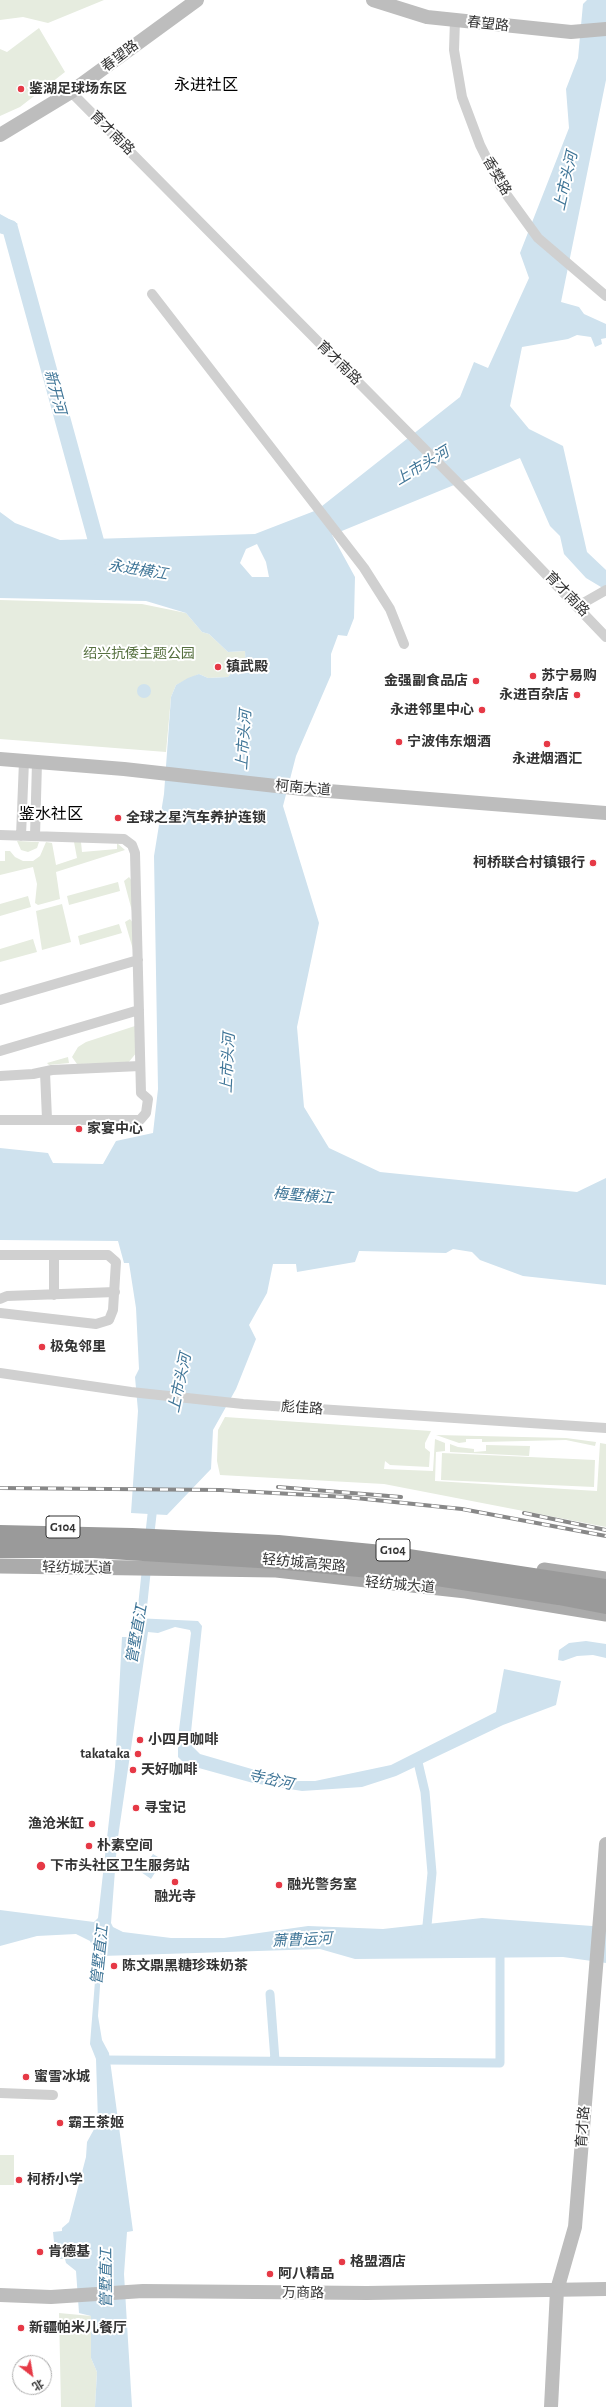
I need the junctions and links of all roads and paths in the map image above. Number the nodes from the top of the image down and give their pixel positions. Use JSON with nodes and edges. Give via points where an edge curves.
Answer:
{"nodes":[{"id":1,"x":197,"y":0,"type":"edge"},
{"id":2,"x":374,"y":0,"type":"edge"},
{"id":3,"x":455,"y":20,"type":"junction"},
{"id":4,"x":606,"y":29,"type":"edge"},
{"id":5,"x":71,"y":92,"type":"junction"},
{"id":6,"x":0,"y":135,"type":"edge"},
{"id":7,"x":152,"y":294,"type":"dead end"},
{"id":8,"x":606,"y":296,"type":"edge"},
{"id":9,"x":604,"y":592,"type":"edge"},
{"id":10,"x":578,"y":606,"type":"junction"},
{"id":11,"x":606,"y":636,"type":"edge"},
{"id":12,"x":404,"y":644,"type":"dead end"},
{"id":13,"x":0,"y":759,"type":"edge"},
{"id":14,"x":30,"y":761,"type":"junction"},
{"id":15,"x":606,"y":813,"type":"edge"},
{"id":16,"x":0,"y":836,"type":"edge"},
{"id":17,"x":21,"y":836,"type":"junction"},
{"id":18,"x":35,"y":836,"type":"junction"},
{"id":19,"x":138,"y":960,"type":"junction"},
{"id":20,"x":0,"y":1000,"type":"edge"},
{"id":21,"x":139,"y":1010,"type":"junction"},
{"id":22,"x":0,"y":1051,"type":"edge"},
{"id":23,"x":140,"y":1066,"type":"junction"},
{"id":24,"x":45,"y":1072,"type":"junction"},
{"id":25,"x":0,"y":1076,"type":"edge"},
{"id":26,"x":47,"y":1119,"type":"junction"},
{"id":27,"x":0,"y":1120,"type":"edge"},
{"id":28,"x":0,"y":1255,"type":"edge"},
{"id":29,"x":54,"y":1255,"type":"junction"},
{"id":30,"x":115,"y":1292,"type":"junction"},
{"id":31,"x":54,"y":1294,"type":"junction"},
{"id":32,"x":0,"y":1299,"type":"edge"},
{"id":33,"x":0,"y":1313,"type":"edge"},
{"id":34,"x":0,"y":1373,"type":"edge"},
{"id":35,"x":606,"y":1428,"type":"edge"},
{"id":36,"x":0,"y":1525,"type":"edge"},
{"id":37,"x":0,"y":1534,"type":"edge"},
{"id":38,"x":0,"y":1549,"type":"edge"},
{"id":39,"x":0,"y":1566,"type":"edge"},
{"id":40,"x":606,"y":1579,"type":"edge"},
{"id":41,"x":606,"y":1588,"type":"edge"},
{"id":42,"x":606,"y":1605,"type":"edge"},
{"id":43,"x":606,"y":1614,"type":"edge"},
{"id":44,"x":606,"y":1844,"type":"edge"},
{"id":45,"x":0,"y":2093,"type":"edge"},
{"id":46,"x":53,"y":2095,"type":"dead end"},
{"id":47,"x":606,"y":2289,"type":"edge"},
{"id":48,"x":557,"y":2290,"type":"junction"},
{"id":49,"x":0,"y":2295,"type":"edge"},
{"id":50,"x":551,"y":2407,"type":"edge"}],
"edges":[{"from":1,"to":5,"type":"street","name":"春望路"},
{"from":2,"to":3,"type":"street","name":"春望路","via":[[427,17]]},
{"from":3,"to":4,"type":"street","name":"春望路","via":[[571,32]]},
{"from":3,"to":8,"type":"street","name":"香樊路","via":[[454,50],[462,97],[480,145],[501,187],[538,238]]},
{"from":5,"to":6,"type":"street","name":"春望路"},
{"from":5,"to":10,"type":"street","name":"育才南路"},
{"from":7,"to":12,"type":"street","via":[[364,568],[390,608]]},
{"from":9,"to":10,"type":"street"},
{"from":10,"to":11,"type":"street","name":"育才南路"},
{"from":13,"to":14,"type":"street","name":"柯南大道"},
{"from":14,"to":15,"type":"street","name":"柯南大道","via":[[303,789]]},
{"from":14,"to":17,"type":"street"},
{"from":14,"to":18,"type":"street"},
{"from":16,"to":17,"type":"street"},
{"from":17,"to":18,"type":"street"},
{"from":18,"to":19,"type":"street","via":[[124,839],[132,845],[135,853]]},
{"from":19,"to":20,"type":"street"},
{"from":19,"to":21,"type":"street"},
{"from":21,"to":22,"type":"street"},
{"from":21,"to":23,"type":"street"},
{"from":23,"to":24,"type":"street"},
{"from":23,"to":26,"type":"street","via":[[141,1093],[148,1099],[146,1113],[140,1120]]},
{"from":24,"to":25,"type":"street"},
{"from":24,"to":26,"type":"street"},
{"from":26,"to":27,"type":"street"},
{"from":28,"to":29,"type":"street"},
{"from":29,"to":30,"type":"street","via":[[108,1255],[116,1262]]},
{"from":29,"to":31,"type":"street"},
{"from":30,"to":31,"type":"street"},
{"from":30,"to":33,"type":"street","via":[[109,1320],[96,1324]]},
{"from":31,"to":32,"type":"street","via":[[7,1296]]},
{"from":34,"to":35,"type":"street","name":"彪佳路","via":[[131,1392],[244,1404]]},
{"from":36,"to":40,"type":"main road","number":"G104","via":[[255,1535],[481,1560]]},
{"from":37,"to":41,"type":"highway","name":"轻纺城高架路","via":[[278,1544],[382,1554]]},
{"from":38,"to":42,"type":"highway","name":"轻纺城高架路","via":[[94,1549],[275,1560],[412,1573]]},
{"from":39,"to":43,"type":"main road","name":"轻纺城大道","via":[[276,1570],[466,1591]]},
{"from":44,"to":48,"type":"street","name":"育才路","via":[[575,2226]]},
{"from":45,"to":46,"type":"street"},
{"from":47,"to":48,"type":"street","name":"万商路"},
{"from":48,"to":49,"type":"street","name":"万商路","via":[[367,2293],[143,2291],[52,2297]]},
{"from":48,"to":50,"type":"street","name":"育才路"}]}
